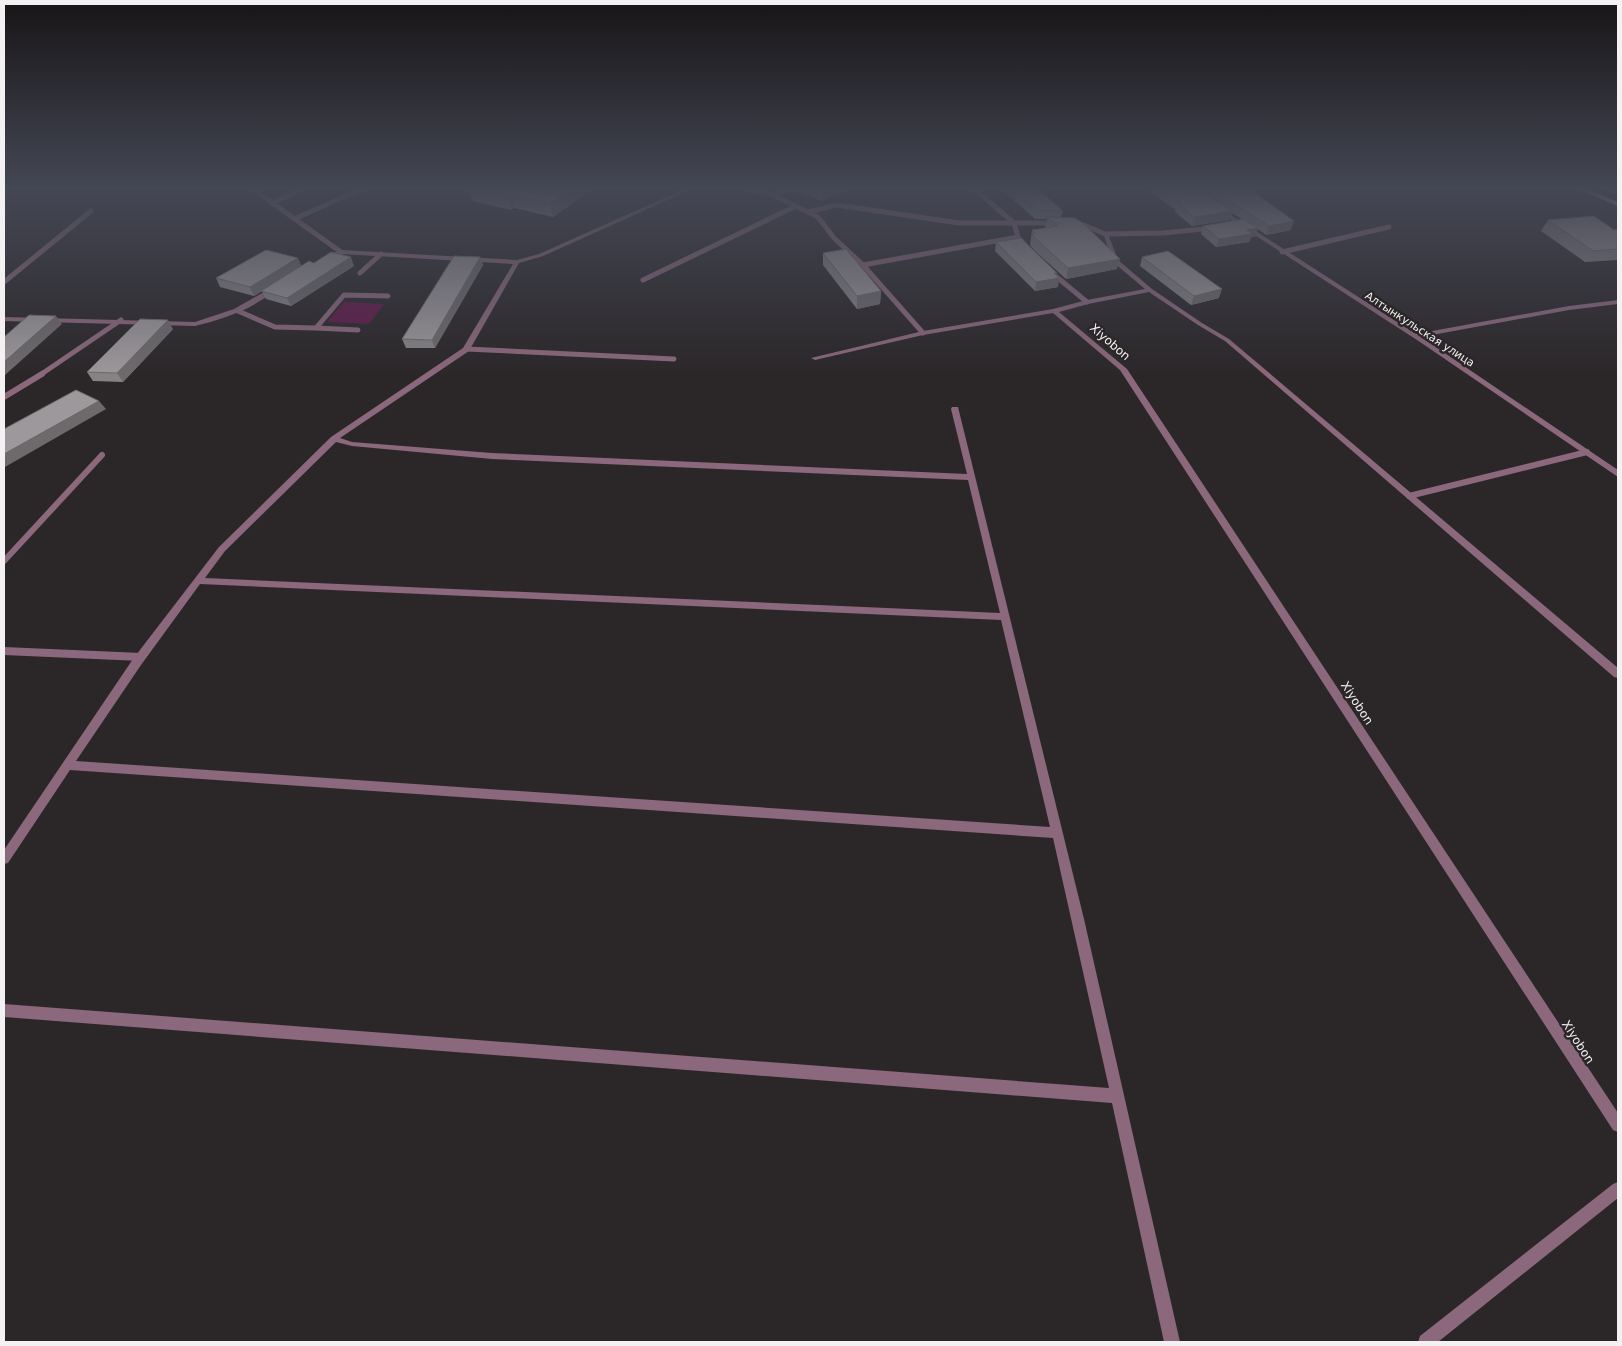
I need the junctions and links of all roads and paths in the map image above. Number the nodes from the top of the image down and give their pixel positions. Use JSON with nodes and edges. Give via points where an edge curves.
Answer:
{"nodes":[{"id":1,"x":43,"y":250,"type":"edge"},
{"id":2,"x":337,"y":250,"type":"edge"},
{"id":3,"x":551,"y":250,"type":"edge"},
{"id":4,"x":705,"y":250,"type":"edge"},
{"id":5,"x":847,"y":250,"type":"edge"},
{"id":6,"x":947,"y":250,"type":"edge"},
{"id":7,"x":1111,"y":250,"type":"edge"},
{"id":8,"x":1279,"y":250,"type":"edge"},
{"id":9,"x":1291,"y":250,"type":"edge"},
{"id":10,"x":340,"y":252,"type":"junction"},
{"id":11,"x":1282,"y":252,"type":"junction"},
{"id":12,"x":381,"y":254,"type":"junction"},
{"id":13,"x":316,"y":262,"type":"edge"},
{"id":14,"x":517,"y":262,"type":"junction"},
{"id":15,"x":863,"y":265,"type":"junction"},
{"id":16,"x":1045,"y":266,"type":"edge"},
{"id":17,"x":360,"y":273,"type":"dead end"},
{"id":18,"x":643,"y":280,"type":"dead end"},
{"id":19,"x":4,"y":282,"type":"edge"},
{"id":20,"x":279,"y":285,"type":"edge"},
{"id":21,"x":1150,"y":290,"type":"junction"},
{"id":22,"x":388,"y":296,"type":"dead end"},
{"id":23,"x":1087,"y":302,"type":"junction"},
{"id":24,"x":1618,"y":302,"type":"edge"},
{"id":25,"x":238,"y":311,"type":"junction"},
{"id":26,"x":1054,"y":311,"type":"junction"},
{"id":27,"x":4,"y":319,"type":"edge"},
{"id":28,"x":121,"y":320,"type":"junction"},
{"id":29,"x":316,"y":328,"type":"junction"},
{"id":30,"x":358,"y":330,"type":"dead end"},
{"id":31,"x":923,"y":333,"type":"junction"},
{"id":32,"x":1414,"y":336,"type":"junction"},
{"id":33,"x":466,"y":349,"type":"junction"},
{"id":34,"x":815,"y":358,"type":"dead end"},
{"id":35,"x":674,"y":359,"type":"dead end"},
{"id":36,"x":4,"y":397,"type":"edge"},
{"id":37,"x":955,"y":409,"type":"dead end"},
{"id":38,"x":334,"y":439,"type":"junction"},
{"id":39,"x":1587,"y":452,"type":"junction"},
{"id":40,"x":102,"y":455,"type":"dead end"},
{"id":41,"x":1618,"y":474,"type":"edge"},
{"id":42,"x":971,"y":477,"type":"junction"},
{"id":43,"x":1410,"y":496,"type":"junction"},
{"id":44,"x":4,"y":561,"type":"edge"},
{"id":45,"x":198,"y":581,"type":"junction"},
{"id":46,"x":1005,"y":617,"type":"junction"},
{"id":47,"x":4,"y":652,"type":"edge"},
{"id":48,"x":141,"y":657,"type":"junction"},
{"id":49,"x":1618,"y":674,"type":"edge"},
{"id":50,"x":68,"y":765,"type":"junction"},
{"id":51,"x":1057,"y":833,"type":"junction"},
{"id":52,"x":4,"y":859,"type":"edge"},
{"id":53,"x":4,"y":1011,"type":"edge"},
{"id":54,"x":1117,"y":1096,"type":"junction"},
{"id":55,"x":1618,"y":1125,"type":"edge"},
{"id":56,"x":1618,"y":1189,"type":"edge"},
{"id":57,"x":1172,"y":1342,"type":"edge"},
{"id":58,"x":1426,"y":1342,"type":"edge"}],
"edges":[{"from":1,"to":19,"type":"lane"},
{"from":2,"to":10,"type":"lane"},
{"from":3,"to":14,"type":"street"},
{"from":4,"to":18,"type":"lane"},
{"from":5,"to":15,"type":"lane"},
{"from":6,"to":15,"type":"lane"},
{"from":7,"to":21,"type":"street","via":[[1115,260]]},
{"from":8,"to":11,"type":"street","name":"Алтынкульская улица"},
{"from":9,"to":11,"type":"lane"},
{"from":10,"to":12,"type":"street"},
{"from":10,"to":13,"type":"street"},
{"from":11,"to":32,"type":"street","name":"Алтынкульская улица"},
{"from":12,"to":14,"type":"street"},
{"from":12,"to":17,"type":"lane"},
{"from":14,"to":33,"type":"street"},
{"from":15,"to":31,"type":"lane"},
{"from":16,"to":23,"type":"lane"},
{"from":20,"to":25,"type":"street"},
{"from":21,"to":23,"type":"street"},
{"from":21,"to":43,"type":"street","via":[[1227,340]]},
{"from":22,"to":29,"type":"lane","via":[[344,295]]},
{"from":23,"to":26,"type":"street"},
{"from":24,"to":32,"type":"street"},
{"from":25,"to":28,"type":"street","via":[[195,324]]},
{"from":25,"to":29,"type":"lane","via":[[275,327]]},
{"from":26,"to":31,"type":"street"},
{"from":26,"to":55,"type":"street","name":"Xiyobon","via":[[1124,369]]},
{"from":27,"to":28,"type":"street"},
{"from":28,"to":36,"type":"lane"},
{"from":29,"to":30,"type":"lane"},
{"from":31,"to":34,"type":"street"},
{"from":32,"to":39,"type":"street","name":"Алтынкульская улица"},
{"from":33,"to":35,"type":"lane"},
{"from":33,"to":38,"type":"street"},
{"from":37,"to":42,"type":"street"},
{"from":38,"to":42,"type":"street","via":[[352,444],[492,456]]},
{"from":38,"to":45,"type":"street","via":[[222,549]]},
{"from":39,"to":41,"type":"street","name":"Алтынкульская улица"},
{"from":39,"to":43,"type":"lane"},
{"from":40,"to":44,"type":"lane"},
{"from":42,"to":46,"type":"street"},
{"from":43,"to":49,"type":"street"},
{"from":45,"to":46,"type":"street"},
{"from":45,"to":48,"type":"street"},
{"from":46,"to":51,"type":"street"},
{"from":47,"to":48,"type":"lane"},
{"from":48,"to":50,"type":"street"},
{"from":50,"to":51,"type":"street"},
{"from":50,"to":52,"type":"street"},
{"from":51,"to":54,"type":"street"},
{"from":53,"to":54,"type":"street"},
{"from":54,"to":57,"type":"street"},
{"from":56,"to":58,"type":"street"}]}
